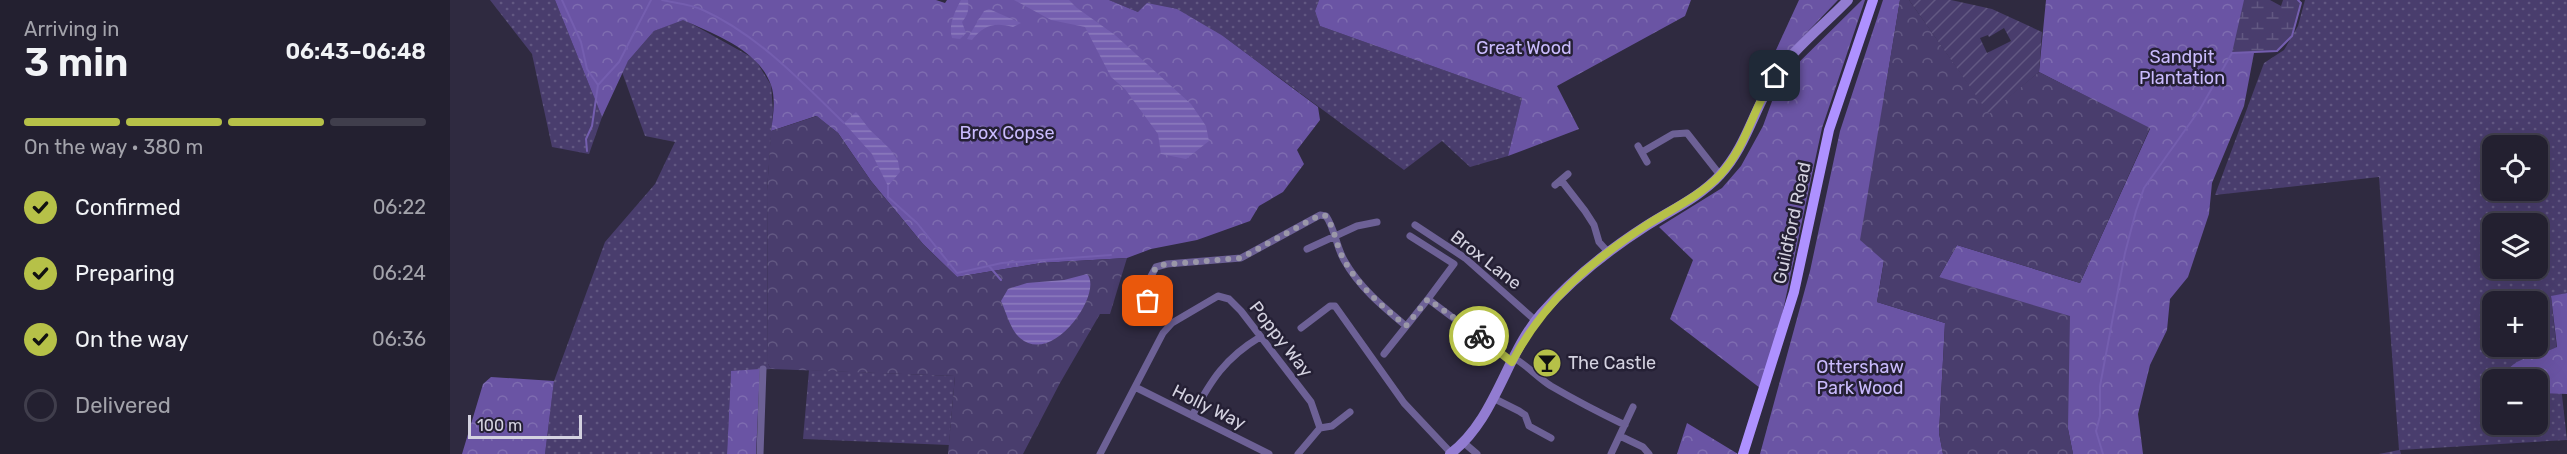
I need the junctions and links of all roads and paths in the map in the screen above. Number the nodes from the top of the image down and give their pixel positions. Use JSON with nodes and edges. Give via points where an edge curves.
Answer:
{"nodes":[{"id":1,"x":1848,"y":0,"type":"edge"},
{"id":2,"x":1874,"y":0,"type":"edge"},
{"id":3,"x":1647,"y":162,"type":"dead end"},
{"id":4,"x":1568,"y":174,"type":"dead end"},
{"id":5,"x":1720,"y":175,"type":"junction"},
{"id":6,"x":1377,"y":222,"type":"dead end"},
{"id":7,"x":1416,"y":225,"type":"dead end"},
{"id":8,"x":1334,"y":237,"type":"junction"},
{"id":9,"x":1410,"y":237,"type":"dead end"},
{"id":10,"x":1306,"y":249,"type":"dead end"},
{"id":11,"x":1608,"y":252,"type":"junction"},
{"id":12,"x":1428,"y":299,"type":"junction"},
{"id":13,"x":1147,"y":316,"type":"dead end"},
{"id":14,"x":1536,"y":321,"type":"junction"},
{"id":15,"x":1406,"y":326,"type":"junction"},
{"id":16,"x":1301,"y":328,"type":"dead end"},
{"id":17,"x":1260,"y":337,"type":"junction"},
{"id":18,"x":1384,"y":354,"type":"dead end"},
{"id":19,"x":1513,"y":360,"type":"junction"},
{"id":20,"x":763,"y":369,"type":"dead end"},
{"id":21,"x":1135,"y":387,"type":"junction"},
{"id":22,"x":1493,"y":398,"type":"junction"},
{"id":23,"x":1633,"y":407,"type":"dead end"},
{"id":24,"x":1350,"y":412,"type":"dead end"},
{"id":25,"x":1192,"y":416,"type":"junction"},
{"id":26,"x":1625,"y":425,"type":"junction"},
{"id":27,"x":1320,"y":428,"type":"junction"},
{"id":28,"x":1620,"y":436,"type":"junction"},
{"id":29,"x":1551,"y":438,"type":"dead end"},
{"id":30,"x":1463,"y":442,"type":"junction"},
{"id":31,"x":1266,"y":453,"type":"edge"},
{"id":32,"x":760,"y":454,"type":"edge"},
{"id":33,"x":1100,"y":454,"type":"edge"},
{"id":34,"x":1298,"y":454,"type":"edge"},
{"id":35,"x":1450,"y":454,"type":"edge"},
{"id":36,"x":1477,"y":454,"type":"edge"},
{"id":37,"x":1611,"y":454,"type":"edge"},
{"id":38,"x":1649,"y":454,"type":"edge"},
{"id":39,"x":1743,"y":454,"type":"edge"}],
"edges":[{"from":1,"to":5,"type":"street","via":[[1771,81],[1738,150]]},
{"from":2,"to":39,"type":"main road","name":"Guildford Road","via":[[1829,130],[1789,311]]},
{"from":3,"to":5,"type":"street","via":[[1640,149],[1673,134],[1687,133]]},
{"from":4,"to":11,"type":"street","via":[[1558,183],[1590,218],[1599,242]]},
{"from":5,"to":11,"type":"street"},
{"from":6,"to":8,"type":"street"},
{"from":7,"to":14,"type":"street","name":"Brox Lane","via":[[1465,258]]},
{"from":8,"to":10,"type":"street"},
{"from":8,"to":13,"type":"street","via":[[1326,216],[1320,215],[1241,258],[1160,265],[1150,278]]},
{"from":8,"to":15,"type":"street","via":[[1344,261],[1365,290]]},
{"from":9,"to":12,"type":"street","via":[[1454,264]]},
{"from":11,"to":14,"type":"street","via":[[1563,289]]},
{"from":12,"to":15,"type":"street"},
{"from":12,"to":19,"type":"street"},
{"from":14,"to":19,"type":"street"},
{"from":15,"to":18,"type":"street"},
{"from":16,"to":35,"type":"street","via":[[1335,306],[1404,403]]},
{"from":17,"to":21,"type":"street","name":"Poppy Way","via":[[1235,304],[1218,296],[1167,328]]},
{"from":17,"to":25,"type":"street","via":[[1210,380]]},
{"from":17,"to":27,"type":"street","name":"Poppy Way","via":[[1311,402]]},
{"from":19,"to":22,"type":"street"},
{"from":19,"to":26,"type":"street","via":[[1525,364],[1552,387]]},
{"from":20,"to":32,"type":"street"},
{"from":21,"to":25,"type":"street","name":"Holly Way"},
{"from":21,"to":33,"type":"street"},
{"from":22,"to":29,"type":"street","via":[[1525,415],[1529,426]]},
{"from":22,"to":30,"type":"street"},
{"from":23,"to":26,"type":"street"},
{"from":24,"to":27,"type":"street","via":[[1332,426]]},
{"from":25,"to":31,"type":"street","name":"Holly Way"},
{"from":26,"to":28,"type":"street"},
{"from":27,"to":34,"type":"street"},
{"from":28,"to":37,"type":"street"},
{"from":28,"to":38,"type":"street"},
{"from":30,"to":35,"type":"street"},
{"from":30,"to":36,"type":"street"}]}
